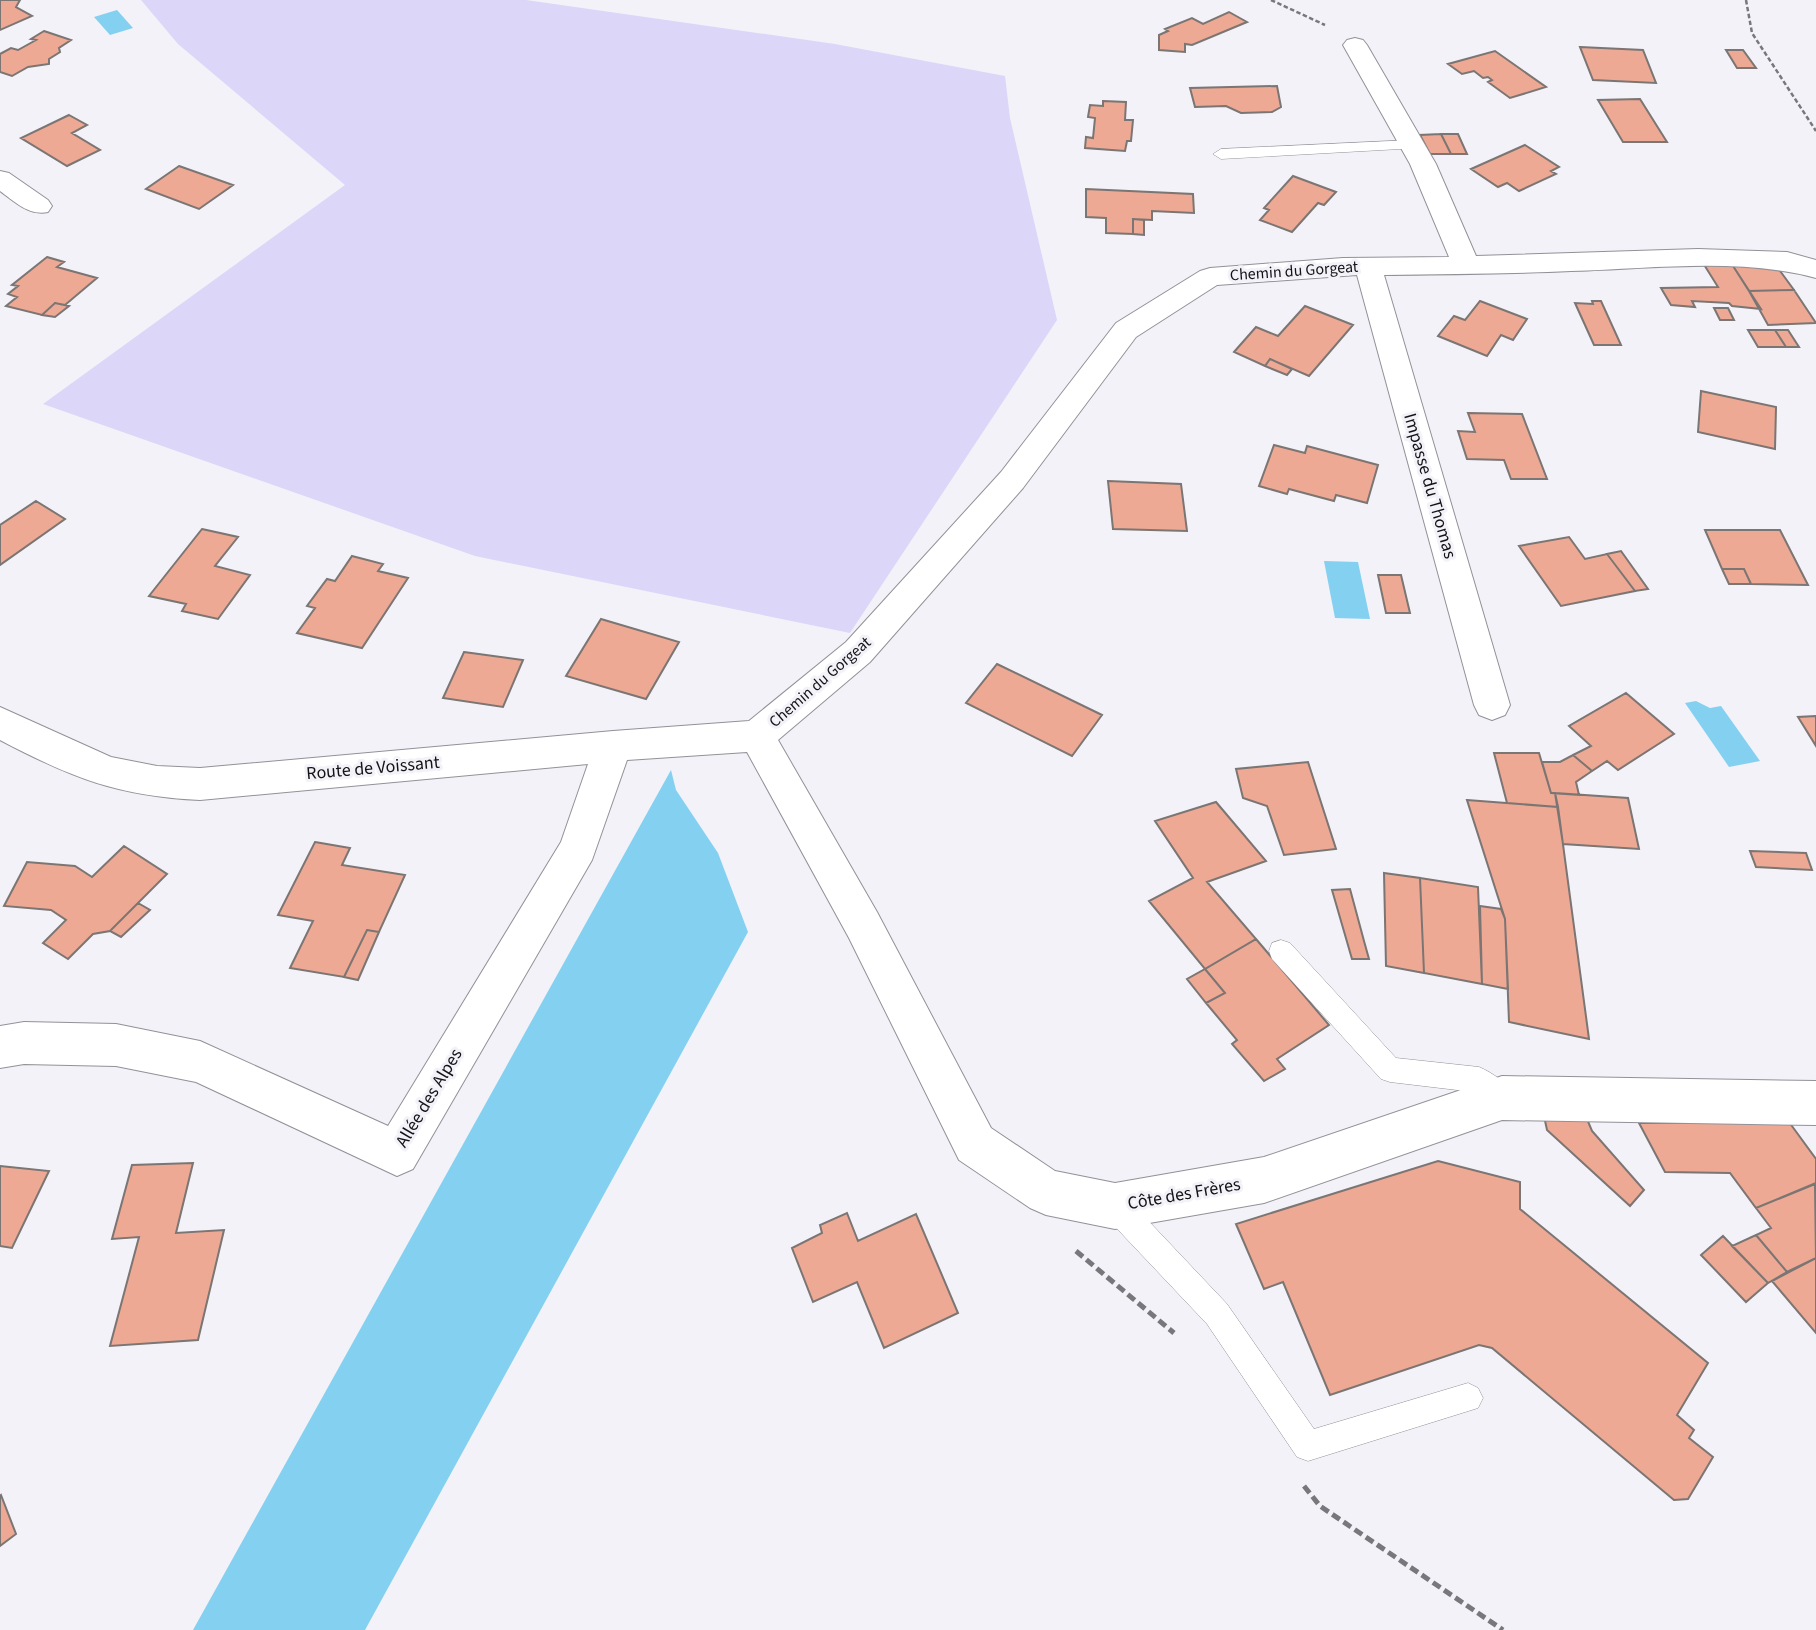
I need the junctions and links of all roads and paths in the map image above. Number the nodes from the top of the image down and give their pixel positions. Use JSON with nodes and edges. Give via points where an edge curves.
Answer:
{"nodes":[{"id":1,"x":1272,"y":0,"type":"edge"},
{"id":2,"x":1746,"y":0,"type":"edge"},
{"id":3,"x":1355,"y":45,"type":"joint"},
{"id":4,"x":1816,"y":131,"type":"edge"},
{"id":5,"x":1413,"y":145,"type":"junction"},
{"id":6,"x":1221,"y":154,"type":"dead end"},
{"id":7,"x":0,"y":179,"type":"edge"},
{"id":8,"x":39,"y":206,"type":"dead end"},
{"id":9,"x":1466,"y":265,"type":"junction"},
{"id":10,"x":1368,"y":266,"type":"junction"},
{"id":11,"x":1816,"y":269,"type":"edge"},
{"id":12,"x":1492,"y":705,"type":"dead end"},
{"id":13,"x":0,"y":722,"type":"edge"},
{"id":14,"x":757,"y":736,"type":"junction"},
{"id":15,"x":613,"y":746,"type":"junction"},
{"id":16,"x":1281,"y":951,"type":"dead end"},
{"id":17,"x":0,"y":1047,"type":"edge"},
{"id":18,"x":1502,"y":1098,"type":"junction"},
{"id":19,"x":1816,"y":1103,"type":"edge"},
{"id":20,"x":1115,"y":1206,"type":"junction"},
{"id":21,"x":1468,"y":1398,"type":"dead end"}],
"edges":[{"from":1,"to":3,"type":"path","via":[[1328,26]]},
{"from":2,"to":4,"type":"path","via":[[1752,33]]},
{"from":3,"to":5,"type":"street"},
{"from":5,"to":6,"type":"lane"},
{"from":5,"to":9,"type":"street"},
{"from":7,"to":8,"type":"street"},
{"from":9,"to":10,"type":"street","name":"Chemin du Gorgeat"},
{"from":9,"to":11,"type":"street","name":"Chemin du Gorgeat","via":[[1698,257],[1787,261]]},
{"from":10,"to":12,"type":"street","name":"Impasse du Thomas"},
{"from":10,"to":14,"type":"street","name":"Chemin du Gorgeat","via":[[1210,277],[1126,330],[1012,480],[867,642]]},
{"from":13,"to":15,"type":"street","name":"Route de Voissant","via":[[97,769],[150,781],[200,784]]},
{"from":14,"to":15,"type":"street","name":"Route de Voissant"},
{"from":14,"to":20,"type":"street","name":"Côte des Frères","via":[[863,925],[975,1143],[1046,1192]]},
{"from":15,"to":17,"type":"street","name":"Allée des Alpes","via":[[578,848],[397,1153],[200,1062],[116,1045],[24,1043]]},
{"from":16,"to":18,"type":"lane","via":[[1390,1070],[1479,1080]]},
{"from":18,"to":19,"type":"street","name":"Côte des Frères"},
{"from":18,"to":20,"type":"street","name":"Côte des Frères","via":[[1264,1180]]},
{"from":20,"to":21,"type":"lane","via":[[1217,1314],[1308,1446]]}]}
